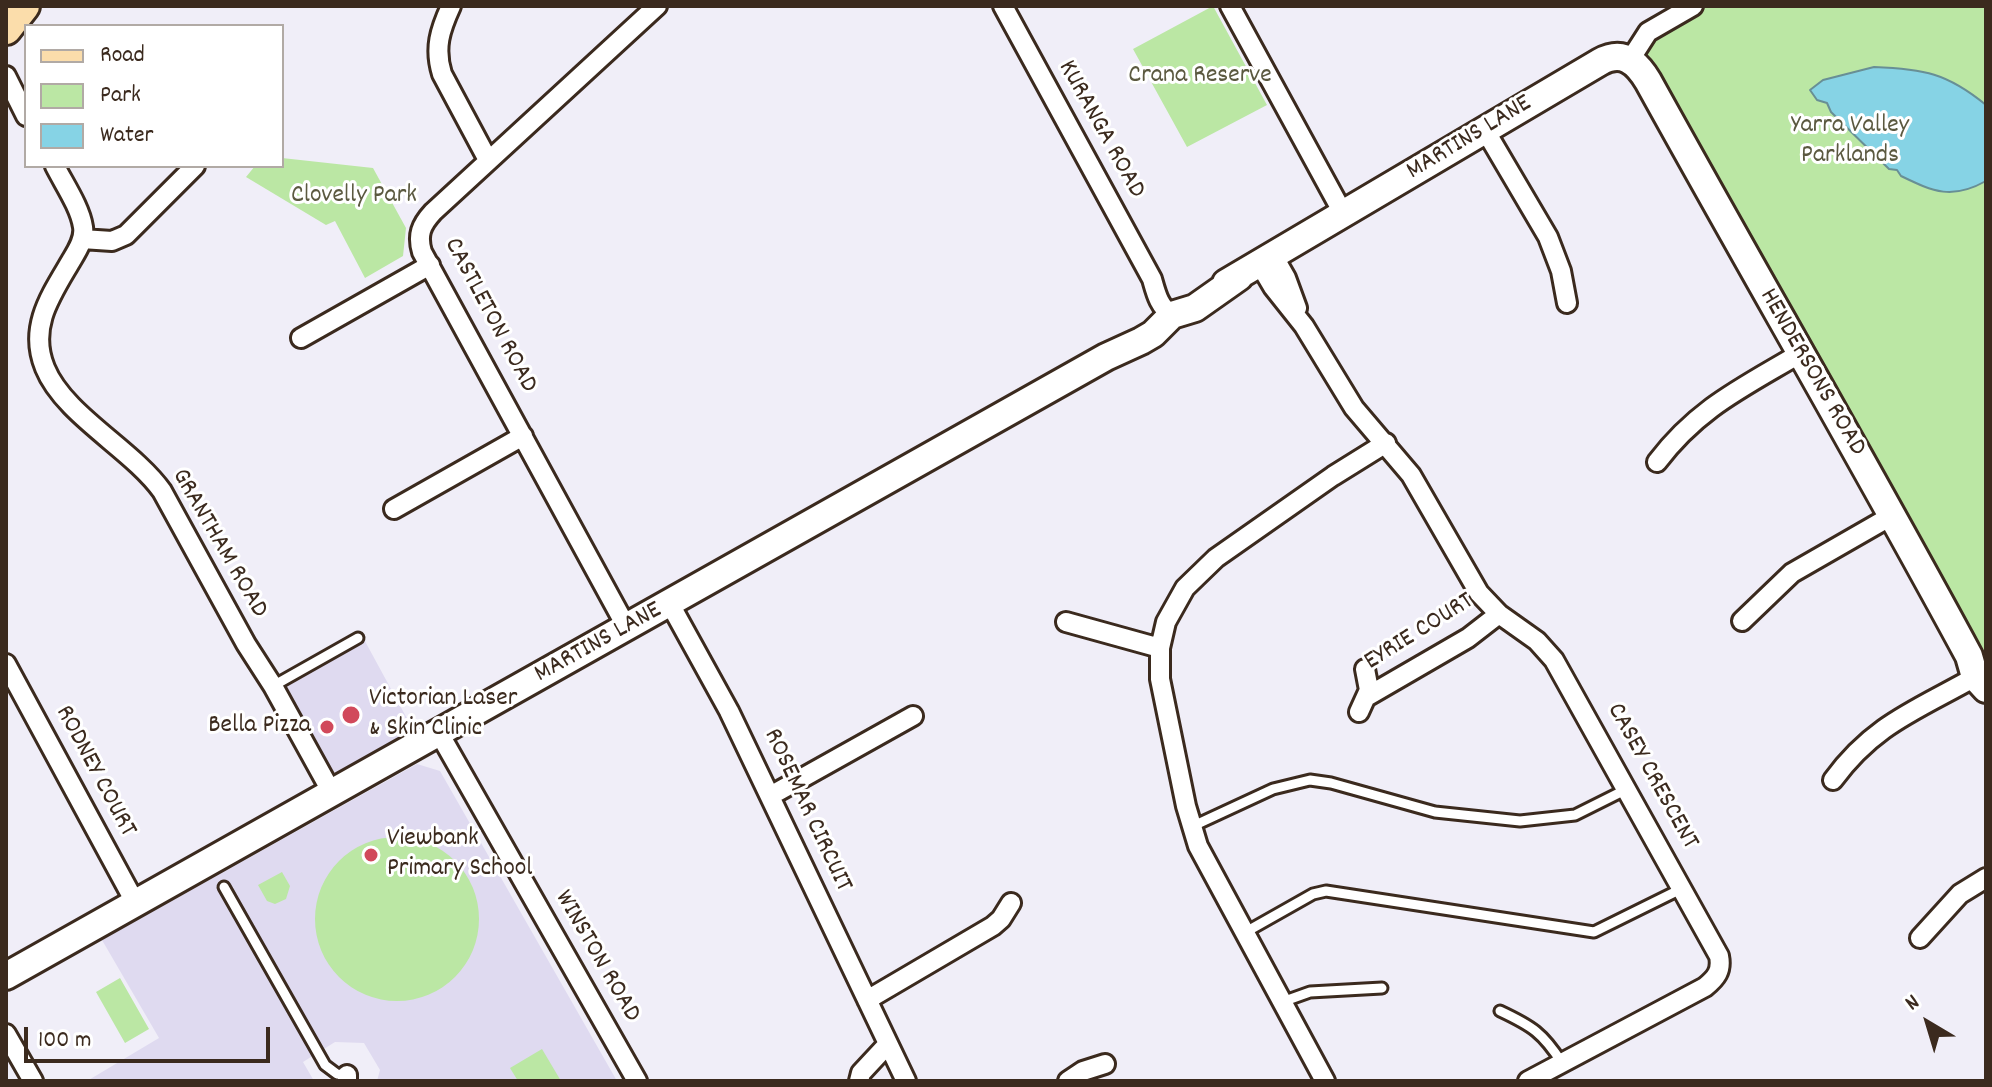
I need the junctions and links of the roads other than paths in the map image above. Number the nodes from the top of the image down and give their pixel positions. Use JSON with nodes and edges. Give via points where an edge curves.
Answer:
{"nodes":[{"id":1,"x":26,"y":6,"type":"edge"},
{"id":2,"x":451,"y":6,"type":"edge"},
{"id":3,"x":657,"y":6,"type":"edge"},
{"id":4,"x":1003,"y":6,"type":"edge"},
{"id":5,"x":1230,"y":6,"type":"edge"},
{"id":6,"x":1693,"y":6,"type":"edge"},
{"id":7,"x":6,"y":29,"type":"edge"},
{"id":8,"x":6,"y":48,"type":"edge"},
{"id":9,"x":1630,"y":60,"type":"junction"},
{"id":10,"x":6,"y":76,"type":"edge"},
{"id":11,"x":6,"y":93,"type":"edge"},
{"id":12,"x":24,"y":113,"type":"edge"},
{"id":13,"x":24,"y":115,"type":"edge"},
{"id":14,"x":1485,"y":130,"type":"junction"},
{"id":15,"x":488,"y":160,"type":"junction"},
{"id":16,"x":56,"y":168,"type":"edge"},
{"id":17,"x":193,"y":168,"type":"edge"},
{"id":18,"x":1344,"y":215,"type":"junction"},
{"id":19,"x":82,"y":239,"type":"junction"},
{"id":20,"x":430,"y":265,"type":"junction"},
{"id":21,"x":1258,"y":266,"type":"junction"},
{"id":22,"x":1567,"y":303,"type":"dead end"},
{"id":23,"x":1169,"y":311,"type":"junction"},
{"id":24,"x":301,"y":338,"type":"dead end"},
{"id":25,"x":1799,"y":354,"type":"junction"},
{"id":26,"x":523,"y":436,"type":"junction"},
{"id":27,"x":1382,"y":439,"type":"junction"},
{"id":28,"x":1657,"y":462,"type":"dead end"},
{"id":29,"x":394,"y":509,"type":"dead end"},
{"id":30,"x":1893,"y":515,"type":"junction"},
{"id":31,"x":670,"y":604,"type":"junction"},
{"id":32,"x":1499,"y":614,"type":"junction"},
{"id":33,"x":1742,"y":621,"type":"dead end"},
{"id":34,"x":1066,"y":622,"type":"dead end"},
{"id":35,"x":627,"y":628,"type":"junction"},
{"id":36,"x":358,"y":638,"type":"dead end"},
{"id":37,"x":1160,"y":648,"type":"junction"},
{"id":38,"x":6,"y":664,"type":"edge"},
{"id":39,"x":1365,"y":669,"type":"dead end"},
{"id":40,"x":1980,"y":683,"type":"edge"},
{"id":41,"x":273,"y":686,"type":"junction"},
{"id":42,"x":913,"y":716,"type":"dead end"},
{"id":43,"x":439,"y":733,"type":"junction"},
{"id":44,"x":1833,"y":780,"type":"dead end"},
{"id":45,"x":1628,"y":789,"type":"junction"},
{"id":46,"x":332,"y":793,"type":"junction"},
{"id":47,"x":770,"y":796,"type":"junction"},
{"id":48,"x":1191,"y":827,"type":"junction"},
{"id":49,"x":1986,"y":878,"type":"edge"},
{"id":50,"x":224,"y":887,"type":"dead end"},
{"id":51,"x":1683,"y":888,"type":"junction"},
{"id":52,"x":1011,"y":903,"type":"dead end"},
{"id":53,"x":136,"y":904,"type":"junction"},
{"id":54,"x":1244,"y":933,"type":"junction"},
{"id":55,"x":1920,"y":938,"type":"dead end"},
{"id":56,"x":6,"y":976,"type":"edge"},
{"id":57,"x":1382,"y":988,"type":"dead end"},
{"id":58,"x":867,"y":1000,"type":"junction"},
{"id":59,"x":1282,"y":1002,"type":"junction"},
{"id":60,"x":1500,"y":1011,"type":"dead end"},
{"id":61,"x":6,"y":1034,"type":"edge"},
{"id":62,"x":888,"y":1044,"type":"junction"},
{"id":63,"x":1562,"y":1063,"type":"junction"},
{"id":64,"x":1105,"y":1064,"type":"dead end"},
{"id":65,"x":347,"y":1078,"type":"edge"},
{"id":66,"x":33,"y":1081,"type":"edge"},
{"id":67,"x":637,"y":1081,"type":"edge"},
{"id":68,"x":859,"y":1081,"type":"edge"},
{"id":69,"x":906,"y":1081,"type":"edge"},
{"id":70,"x":1068,"y":1081,"type":"edge"},
{"id":71,"x":1325,"y":1081,"type":"edge"},
{"id":72,"x":1528,"y":1081,"type":"edge"}],
"edges":[{"from":1,"to":7,"type":"main road"},
{"from":1,"to":8,"type":"street"},
{"from":2,"to":15,"type":"street","via":[[439,36],[438,61]]},
{"from":3,"to":15,"type":"street","name":"CASTLETON ROAD"},
{"from":4,"to":23,"type":"street","name":"KURANGA ROAD"},
{"from":5,"to":18,"type":"street"},
{"from":6,"to":9,"type":"street","via":[[1648,32]]},
{"from":9,"to":14,"type":"street","name":"MARTINS LANE","via":[[1608,57]]},
{"from":9,"to":25,"type":"street","name":"HENDERSONS ROAD","via":[[1648,81]]},
{"from":10,"to":12,"type":"street"},
{"from":11,"to":13,"type":"street"},
{"from":14,"to":18,"type":"street","name":"MARTINS LANE"},
{"from":14,"to":22,"type":"street","via":[[1548,237]]},
{"from":15,"to":20,"type":"street","name":"CASTLETON ROAD","via":[[422,227],[420,243]]},
{"from":16,"to":19,"type":"street","via":[[82,224]]},
{"from":17,"to":19,"type":"street","via":[[126,235],[112,241]]},
{"from":18,"to":21,"type":"street","name":"MARTINS LANE"},
{"from":19,"to":41,"type":"street","name":"GRANTHAM ROAD","via":[[41,318],[44,367],[62,395],[156,483]]},
{"from":20,"to":24,"type":"street"},
{"from":20,"to":26,"type":"street","name":"CASTLETON ROAD"},
{"from":21,"to":23,"type":"street","name":"MARTINS LANE","via":[[1195,308]]},
{"from":21,"to":27,"type":"street","name":"CASEY CRESCENT","via":[[1304,326],[1339,386]]},
{"from":23,"to":31,"type":"street","name":"MARTINS LANE","via":[[1153,334]]},
{"from":25,"to":28,"type":"street","via":[[1702,413]]},
{"from":25,"to":30,"type":"street","name":"HENDERSONS ROAD"},
{"from":26,"to":29,"type":"street"},
{"from":26,"to":35,"type":"street","name":"CASTLETON ROAD"},
{"from":27,"to":32,"type":"street","name":"CASEY CRESCENT","via":[[1411,475],[1473,584]]},
{"from":27,"to":37,"type":"street","via":[[1200,572],[1174,604]]},
{"from":30,"to":33,"type":"street","via":[[1792,573]]},
{"from":30,"to":40,"type":"street","name":"HENDERSONS ROAD"},
{"from":31,"to":35,"type":"street","name":"MARTINS LANE"},
{"from":31,"to":47,"type":"street","name":"ROSEMAR CIRCUIT"},
{"from":32,"to":39,"type":"street","name":"EYRIE COURT","via":[[1363,704],[1369,685]]},
{"from":32,"to":45,"type":"street","name":"CASEY CRESCENT","via":[[1554,660]]},
{"from":34,"to":37,"type":"street"},
{"from":35,"to":43,"type":"street","name":"MARTINS LANE"},
{"from":36,"to":41,"type":"lane"},
{"from":37,"to":48,"type":"street","via":[[1162,694]]},
{"from":38,"to":53,"type":"street","name":"RODNEY COURT"},
{"from":40,"to":44,"type":"street","via":[[1886,725],[1850,756]]},
{"from":41,"to":46,"type":"street","name":"GRANTHAM ROAD"},
{"from":42,"to":47,"type":"street"},
{"from":43,"to":46,"type":"street","name":"MARTINS LANE"},
{"from":43,"to":67,"type":"street","name":"WINSTON ROAD"},
{"from":45,"to":48,"type":"lane","via":[[1575,815],[1520,821],[1435,812],[1310,780],[1273,789]]},
{"from":45,"to":51,"type":"street","name":"CASEY CRESCENT"},
{"from":46,"to":53,"type":"street","name":"MARTINS LANE"},
{"from":47,"to":58,"type":"street","name":"ROSEMAR CIRCUIT"},
{"from":48,"to":54,"type":"street"},
{"from":49,"to":55,"type":"street","via":[[1960,894]]},
{"from":50,"to":65,"type":"lane","via":[[325,1065]]},
{"from":51,"to":54,"type":"lane","via":[[1594,932],[1326,891]]},
{"from":51,"to":63,"type":"street","name":"CASEY CRESCENT","via":[[1716,946],[1718,975],[1698,992]]},
{"from":52,"to":58,"type":"street","via":[[993,926]]},
{"from":53,"to":56,"type":"street","name":"MARTINS LANE"},
{"from":54,"to":59,"type":"street"},
{"from":57,"to":59,"type":"lane","via":[[1310,992]]},
{"from":58,"to":62,"type":"street","name":"ROSEMAR CIRCUIT"},
{"from":59,"to":71,"type":"street"},
{"from":60,"to":63,"type":"lane","via":[[1541,1034]]},
{"from":61,"to":66,"type":"street"},
{"from":62,"to":68,"type":"street"},
{"from":62,"to":69,"type":"street","name":"ROSEMAR CIRCUIT"},
{"from":63,"to":72,"type":"street","name":"CASEY CRESCENT"},
{"from":64,"to":70,"type":"street"}]}
